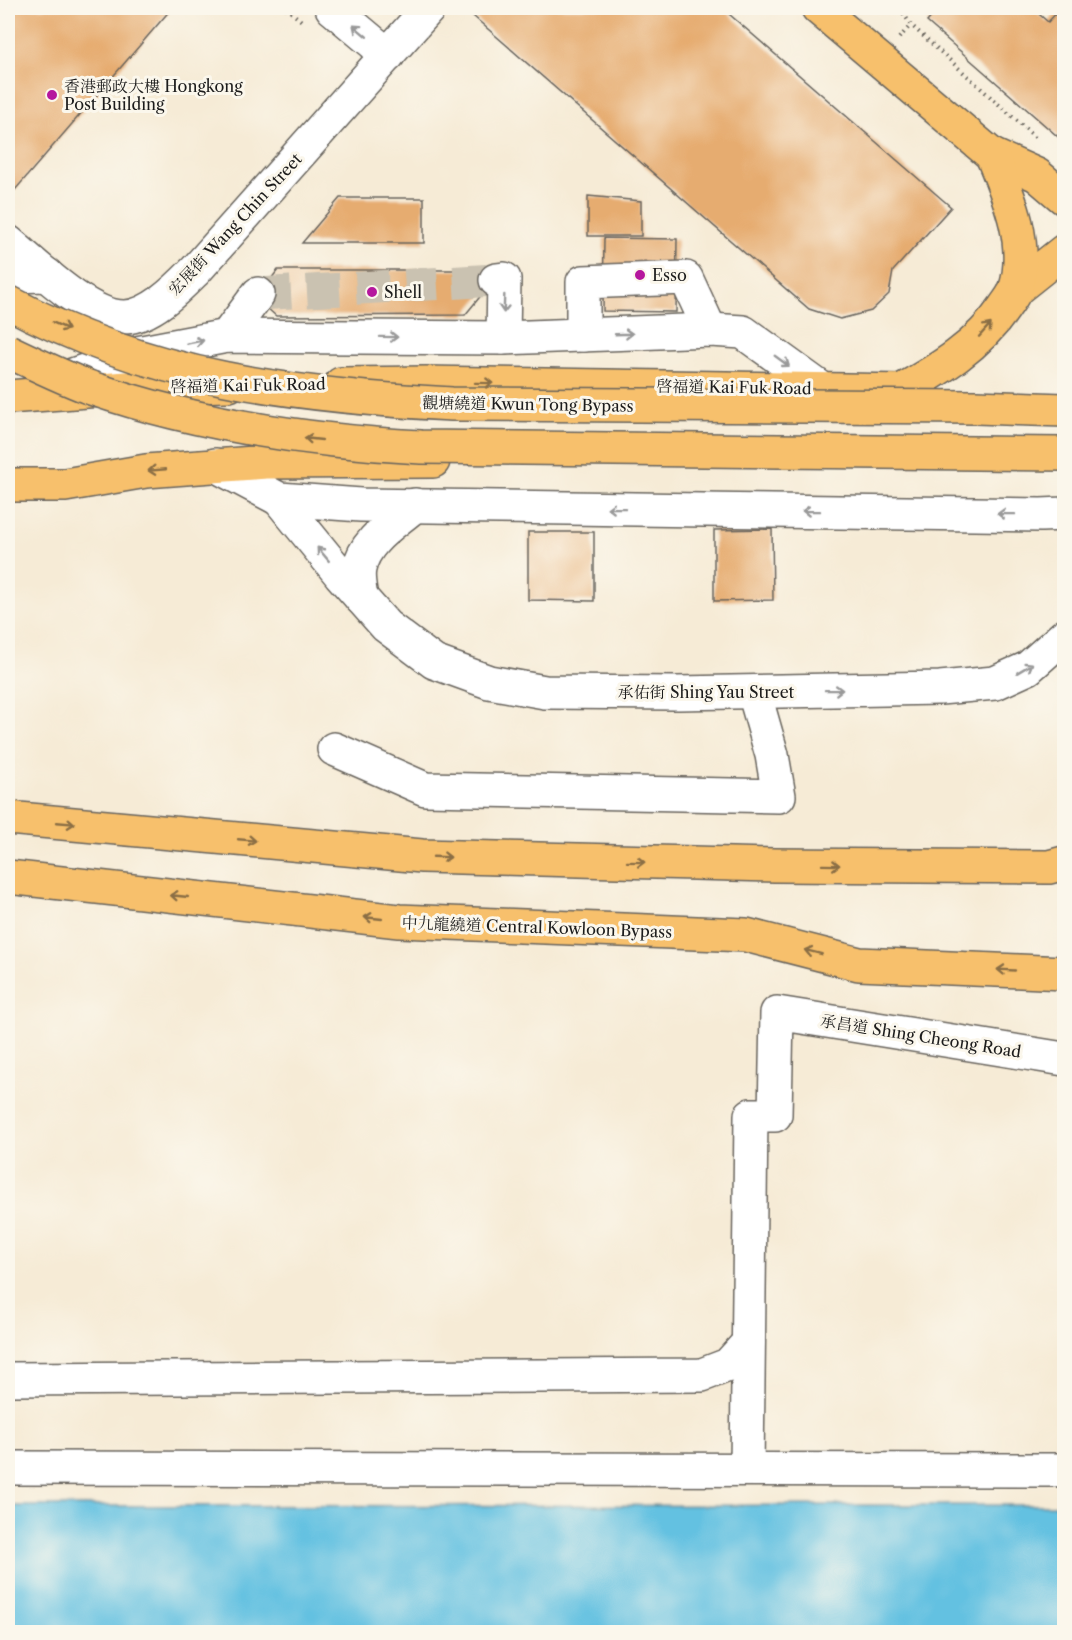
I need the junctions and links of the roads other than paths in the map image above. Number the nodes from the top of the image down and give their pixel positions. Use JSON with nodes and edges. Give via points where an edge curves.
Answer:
{"nodes":[{"id":1,"x":332,"y":8,"type":"edge"},
{"id":2,"x":429,"y":8,"type":"edge"},
{"id":3,"x":828,"y":11,"type":"edge"},
{"id":4,"x":388,"y":55,"type":"junction"},
{"id":5,"x":992,"y":155,"type":"junction"},
{"id":6,"x":1065,"y":198,"type":"edge"},
{"id":7,"x":8,"y":242,"type":"edge"},
{"id":8,"x":1065,"y":251,"type":"edge"},
{"id":9,"x":47,"y":275,"type":"junction"},
{"id":10,"x":8,"y":276,"type":"edge"},
{"id":11,"x":495,"y":279,"type":"dead end"},
{"id":12,"x":1016,"y":290,"type":"junction"},
{"id":13,"x":258,"y":294,"type":"dead end"},
{"id":14,"x":8,"y":302,"type":"edge"},
{"id":15,"x":710,"y":330,"type":"junction"},
{"id":16,"x":583,"y":335,"type":"junction"},
{"id":17,"x":227,"y":336,"type":"junction"},
{"id":18,"x":503,"y":338,"type":"junction"},
{"id":19,"x":8,"y":351,"type":"edge"},
{"id":20,"x":140,"y":387,"type":"junction"},
{"id":21,"x":822,"y":389,"type":"junction"},
{"id":22,"x":901,"y":391,"type":"junction"},
{"id":23,"x":8,"y":397,"type":"edge"},
{"id":24,"x":1065,"y":397,"type":"edge"},
{"id":25,"x":1065,"y":410,"type":"edge"},
{"id":26,"x":8,"y":418,"type":"edge"},
{"id":27,"x":1065,"y":454,"type":"edge"},
{"id":28,"x":215,"y":465,"type":"junction"},
{"id":29,"x":1065,"y":469,"type":"edge"},
{"id":30,"x":8,"y":485,"type":"edge"},
{"id":31,"x":279,"y":499,"type":"junction"},
{"id":32,"x":415,"y":505,"type":"junction"},
{"id":33,"x":1065,"y":514,"type":"edge"},
{"id":34,"x":362,"y":598,"type":"junction"},
{"id":35,"x":1065,"y":636,"type":"edge"},
{"id":36,"x":754,"y":692,"type":"junction"},
{"id":37,"x":334,"y":748,"type":"dead end"},
{"id":38,"x":8,"y":818,"type":"edge"},
{"id":39,"x":1057,"y":865,"type":"edge"},
{"id":40,"x":8,"y":877,"type":"edge"},
{"id":41,"x":1065,"y":973,"type":"edge"},
{"id":42,"x":1065,"y":1059,"type":"edge"},
{"id":43,"x":748,"y":1343,"type":"junction"},
{"id":44,"x":8,"y":1379,"type":"edge"},
{"id":45,"x":8,"y":1468,"type":"edge"},
{"id":46,"x":747,"y":1469,"type":"junction"},
{"id":47,"x":1065,"y":1470,"type":"edge"}],
"edges":[{"from":4,"to":1,"type":"street","one_way":true},
{"from":2,"to":4,"type":"street","name":"宏展街 Wang Chin Street"},
{"from":3,"to":5,"type":"main road"},
{"from":4,"to":9,"type":"street","name":"宏展街 Wang Chin Street","via":[[196,270],[152,308],[127,317],[104,313],[84,304]]},
{"from":5,"to":6,"type":"main road","via":[[1037,175]]},
{"from":5,"to":12,"type":"main road","via":[[1017,226]]},
{"from":7,"to":9,"type":"street","name":"宏展街 Wang Chin Street"},
{"from":8,"to":12,"type":"main road"},
{"from":9,"to":10,"type":"street"},
{"from":11,"to":18,"type":"street","one_way":true,"via":[[504,279]]},
{"from":22,"to":12,"type":"main road","one_way":true,"via":[[966,349]]},
{"from":13,"to":17,"type":"street"},
{"from":14,"to":25,"type":"main road","name":"觀塘繞道 Kwun Tong Bypass","one_way":true,"bridge":true,"via":[[72,332],[199,374],[255,386],[351,398],[452,404]]},
{"from":16,"to":15,"type":"street","name":"啓福道 Kai Fuk Road","one_way":true},
{"from":15,"to":16,"type":"street","via":[[686,278],[583,282]]},
{"from":15,"to":21,"type":"street","name":"啓福道 Kai Fuk Road","one_way":true,"via":[[743,332]]},
{"from":16,"to":18,"type":"street","name":"啓福道 Kai Fuk Road"},
{"from":17,"to":18,"type":"street","name":"啓福道 Kai Fuk Road","one_way":true},
{"from":23,"to":17,"type":"street","name":"啓福道 Kai Fuk Road","one_way":true,"via":[[137,353]]},
{"from":27,"to":19,"type":"main road","one_way":true,"bridge":true,"via":[[366,444],[289,436],[169,412],[89,387]]},
{"from":20,"to":21,"type":"main road","name":"啓福道 Kai Fuk Road","one_way":true,"via":[[426,383]]},
{"from":20,"to":23,"type":"main road","name":"啓福道 Kai Fuk Road"},
{"from":20,"to":26,"type":"main road"},
{"from":21,"to":22,"type":"main road","name":"啓福道 Kai Fuk Road"},
{"from":22,"to":24,"type":"main road","name":"啓福道 Kai Fuk Road"},
{"from":28,"to":29,"type":"main road","via":[[554,461]]},
{"from":28,"to":30,"type":"main road","one_way":true,"via":[[146,471],[65,485]]},
{"from":28,"to":31,"type":"street"},
{"from":31,"to":32,"type":"street"},
{"from":34,"to":31,"type":"street","name":"承佑街 Shing Yau Street","one_way":true},
{"from":33,"to":32,"type":"street","one_way":true},
{"from":32,"to":34,"type":"street","via":[[365,552],[358,570]]},
{"from":34,"to":36,"type":"street","name":"承佑街 Shing Yau Street","via":[[386,626],[434,662],[489,682],[545,692]]},
{"from":36,"to":35,"type":"street","name":"承佑街 Shing Yau Street","one_way":true,"via":[[995,683],[1028,668]]},
{"from":36,"to":37,"type":"street","via":[[779,796],[425,789]]},
{"from":38,"to":39,"type":"main road","one_way":true,"via":[[422,856],[775,865]]},
{"from":41,"to":40,"type":"main road","name":"中九龍繞道 Central Kowloon Bypass","one_way":true,"via":[[859,964],[746,935],[399,921]]},
{"from":42,"to":43,"type":"street","name":"承昌道 Shing Cheong Road","via":[[777,1013],[775,1115],[751,1114]]},
{"from":43,"to":44,"type":"street","via":[[728,1365],[702,1376]]},
{"from":43,"to":46,"type":"street"},
{"from":45,"to":46,"type":"street"},
{"from":46,"to":47,"type":"street"}]}
